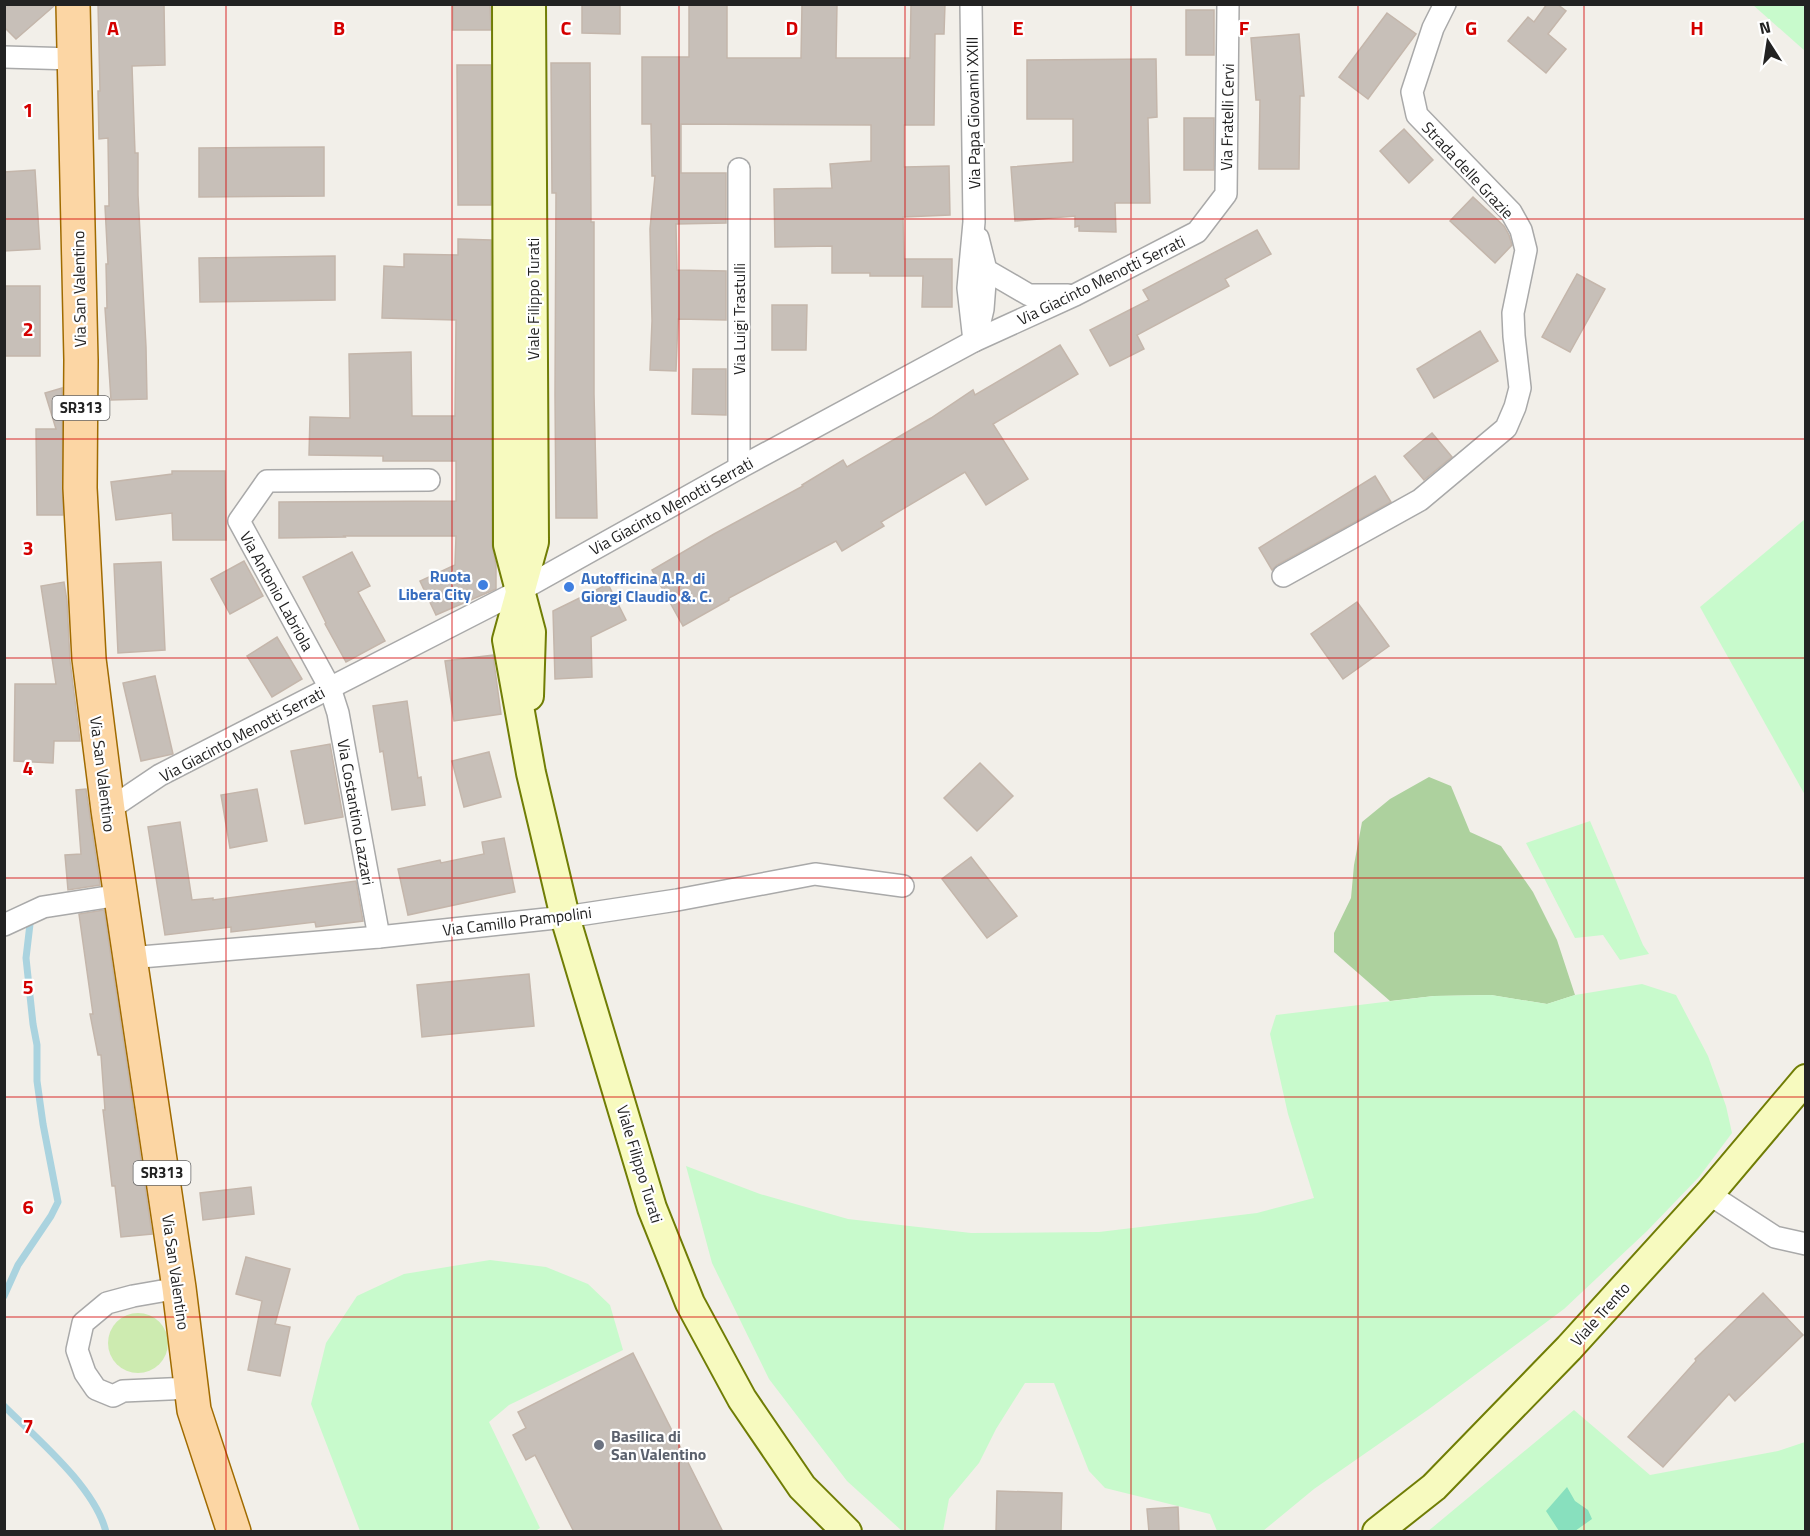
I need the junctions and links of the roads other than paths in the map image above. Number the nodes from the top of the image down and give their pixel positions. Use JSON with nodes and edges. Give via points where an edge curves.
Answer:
{"nodes":[{"id":1,"x":73,"y":4,"type":"edge"},
{"id":2,"x":507,"y":4,"type":"edge"},
{"id":3,"x":531,"y":4,"type":"edge"},
{"id":4,"x":972,"y":4,"type":"edge"},
{"id":5,"x":1228,"y":4,"type":"edge"},
{"id":6,"x":1445,"y":4,"type":"edge"},
{"id":7,"x":4,"y":57,"type":"edge"},
{"id":8,"x":74,"y":59,"type":"junction"},
{"id":9,"x":739,"y":169,"type":"dead end"},
{"id":10,"x":1226,"y":195,"type":"joint"},
{"id":11,"x":974,"y":222,"type":"junction"},
{"id":12,"x":986,"y":270,"type":"junction"},
{"id":13,"x":1075,"y":295,"type":"junction"},
{"id":14,"x":974,"y":341,"type":"junction"},
{"id":15,"x":739,"y":468,"type":"junction"},
{"id":16,"x":429,"y":480,"type":"dead end"},
{"id":17,"x":1283,"y":576,"type":"dead end"},
{"id":18,"x":519,"y":591,"type":"junction"},
{"id":19,"x":330,"y":688,"type":"junction"},
{"id":20,"x":108,"y":810,"type":"junction"},
{"id":21,"x":903,"y":886,"type":"dead end"},
{"id":22,"x":120,"y":895,"type":"junction"},
{"id":23,"x":565,"y":917,"type":"junction"},
{"id":24,"x":4,"y":925,"type":"edge"},
{"id":25,"x":378,"y":937,"type":"junction"},
{"id":26,"x":129,"y":958,"type":"junction"},
{"id":27,"x":1806,"y":1079,"type":"edge"},
{"id":28,"x":1709,"y":1194,"type":"junction"},
{"id":29,"x":1806,"y":1244,"type":"edge"},
{"id":30,"x":179,"y":1288,"type":"junction"},
{"id":31,"x":191,"y":1388,"type":"junction"},
{"id":32,"x":234,"y":1532,"type":"edge"},
{"id":33,"x":847,"y":1532,"type":"edge"},
{"id":34,"x":1377,"y":1532,"type":"edge"}],
"edges":[{"from":1,"to":8,"type":"main road","name":"Via San Valentino","number":"SR313"},
{"from":2,"to":18,"type":"street","name":"Viale Filippo Turati","via":[[508,545]]},
{"from":3,"to":18,"type":"street","name":"Viale Filippo Turati","via":[[534,542]]},
{"from":4,"to":11,"type":"street","name":"Via Papa Giovanni XXIII"},
{"from":5,"to":10,"type":"street","name":"Via Fratelli Cervi"},
{"from":6,"to":17,"type":"street","name":"Strada delle Grazie","via":[[1412,92],[1417,115],[1511,212],[1521,230],[1526,250],[1513,313],[1520,388],[1515,407],[1506,428],[1420,500]]},
{"from":7,"to":8,"type":"street"},
{"from":8,"to":20,"type":"main road","name":"Via San Valentino","number":"SR313","via":[[80,488],[89,658]]},
{"from":9,"to":15,"type":"street","name":"Via Luigi Trastulli"},
{"from":10,"to":13,"type":"street","name":"Via Giacinto Menotti Serrati","via":[[1197,232]]},
{"from":11,"to":12,"type":"street","name":"Via Papa Giovanni XXIII"},
{"from":11,"to":14,"type":"street","name":"Via Papa Giovanni XXIII","via":[[968,288]]},
{"from":12,"to":13,"type":"street","via":[[1029,295]]},
{"from":12,"to":14,"type":"street","name":"Via Papa Giovanni XXIII","via":[[983,309]]},
{"from":13,"to":14,"type":"street","name":"Via Giacinto Menotti Serrati"},
{"from":14,"to":15,"type":"street","name":"Via Giacinto Menotti Serrati"},
{"from":15,"to":18,"type":"street","name":"Via Giacinto Menotti Serrati"},
{"from":16,"to":19,"type":"street","name":"Via Antonio Labriola","via":[[267,481],[238,521]]},
{"from":18,"to":19,"type":"street","name":"Via Giacinto Menotti Serrati"},
{"from":18,"to":23,"type":"street","name":"Viale Filippo Turati","via":[[531,632],[528,752]]},
{"from":19,"to":20,"type":"street","name":"Via Giacinto Menotti Serrati","via":[[160,775]]},
{"from":19,"to":25,"type":"street","name":"Via Costantino Lazzari","via":[[338,713]]},
{"from":20,"to":22,"type":"main road","name":"Via San Valentino","number":"SR313"},
{"from":21,"to":23,"type":"street","name":"Via Camillo Prampolini","via":[[815,874]]},
{"from":22,"to":24,"type":"street","via":[[43,907]]},
{"from":22,"to":26,"type":"main road","name":"Via San Valentino","number":"SR313"},
{"from":23,"to":25,"type":"street","name":"Via Camillo Prampolini"},
{"from":23,"to":33,"type":"street","name":"Viale Filippo Turati","via":[[652,1208],[690,1303],[742,1399],[802,1487]]},
{"from":25,"to":26,"type":"street","name":"Via Camillo Prampolini"},
{"from":26,"to":30,"type":"main road","name":"Via San Valentino","number":"SR313"},
{"from":27,"to":28,"type":"street","name":"Viale Trento"},
{"from":28,"to":29,"type":"street","via":[[1775,1237]]},
{"from":28,"to":34,"type":"street","name":"Viale Trento","via":[[1569,1348],[1434,1487]]},
{"from":30,"to":31,"type":"main road","name":"Via San Valentino","number":"SR313"},
{"from":30,"to":31,"type":"street","via":[[106,1303],[83,1323],[77,1350],[96,1389],[113,1396],[123,1391]]},
{"from":31,"to":32,"type":"main road","name":"Via San Valentino","number":"SR313","via":[[194,1410]]}]}
